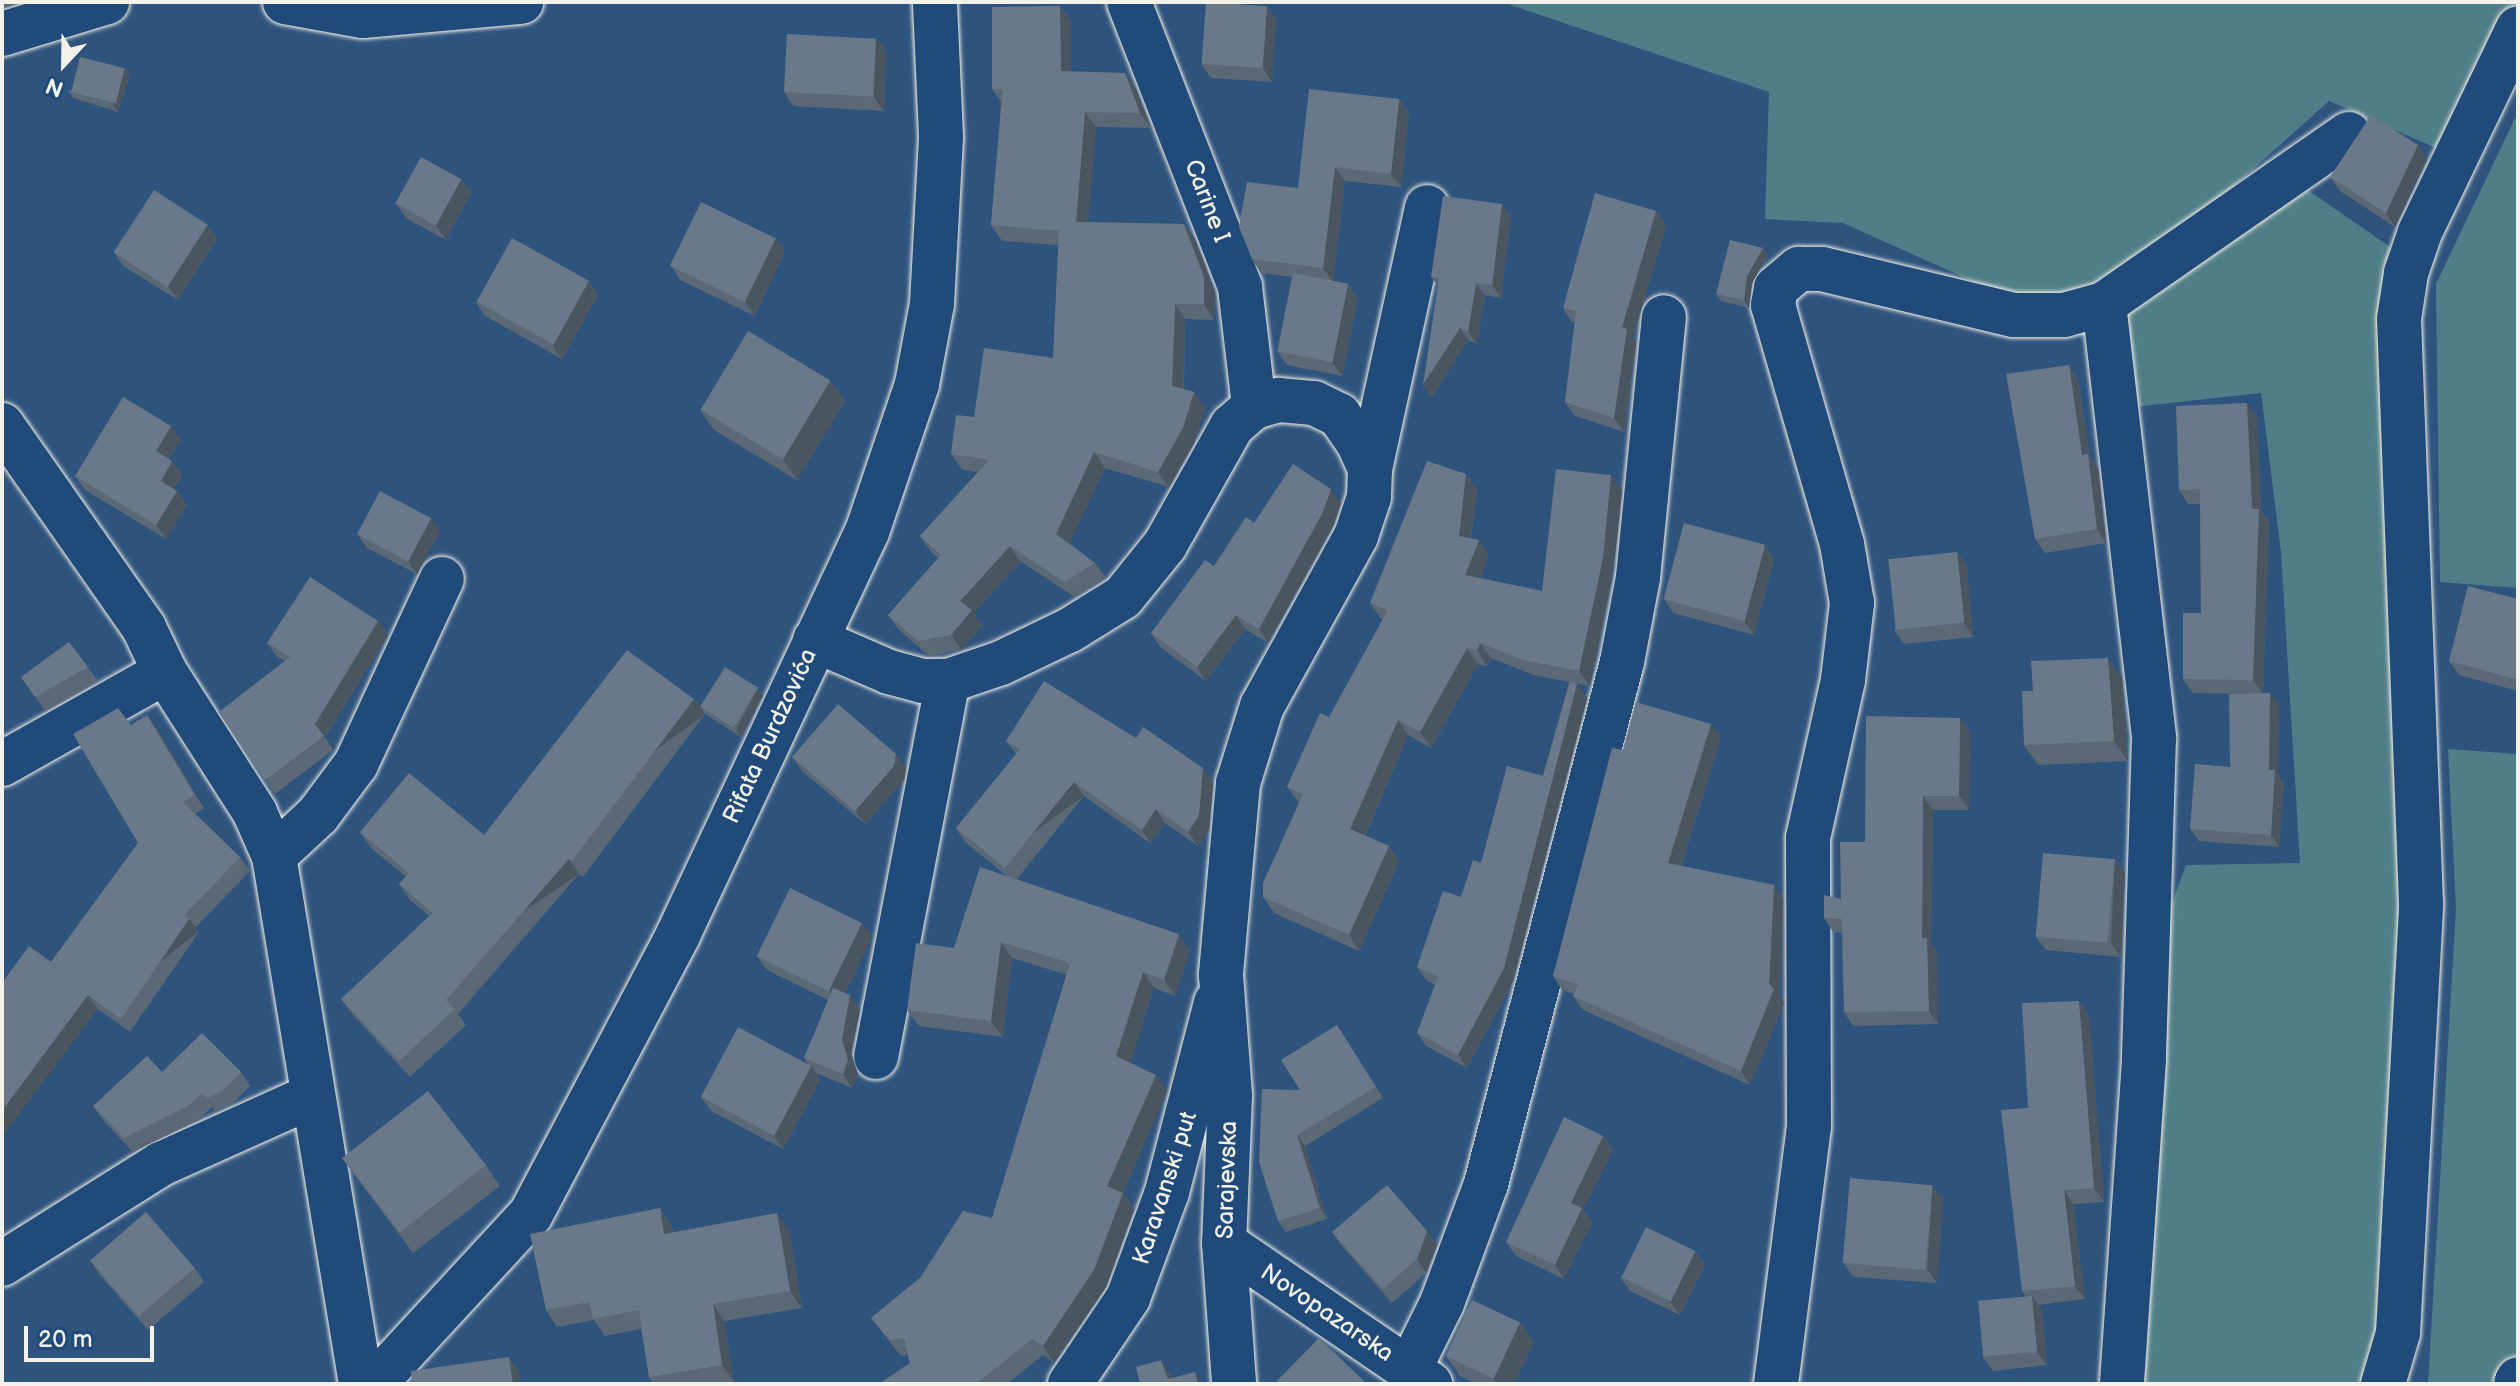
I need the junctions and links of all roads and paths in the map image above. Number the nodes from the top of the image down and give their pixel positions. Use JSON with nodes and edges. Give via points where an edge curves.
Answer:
{"nodes":[{"id":1,"x":107,"y":2,"type":"edge"},
{"id":2,"x":285,"y":2,"type":"edge"},
{"id":3,"x":521,"y":2,"type":"edge"},
{"id":4,"x":935,"y":2,"type":"edge"},
{"id":5,"x":1129,"y":2,"type":"edge"},
{"id":6,"x":2518,"y":28,"type":"edge"},
{"id":7,"x":2,"y":34,"type":"edge"},
{"id":8,"x":2349,"y":134,"type":"dead end"},
{"id":9,"x":1427,"y":207,"type":"dead end"},
{"id":10,"x":2104,"y":304,"type":"junction"},
{"id":11,"x":1664,"y":317,"type":"dead end"},
{"id":12,"x":1254,"y":407,"type":"junction"},
{"id":13,"x":2,"y":425,"type":"edge"},
{"id":14,"x":1370,"y":469,"type":"junction"},
{"id":15,"x":442,"y":579,"type":"dead end"},
{"id":16,"x":815,"y":640,"type":"junction"},
{"id":17,"x":165,"y":672,"type":"junction"},
{"id":18,"x":948,"y":681,"type":"junction"},
{"id":19,"x":2,"y":764,"type":"edge"},
{"id":20,"x":274,"y":856,"type":"junction"},
{"id":21,"x":1221,"y":975,"type":"junction"},
{"id":22,"x":876,"y":1057,"type":"dead end"},
{"id":23,"x":312,"y":1096,"type":"junction"},
{"id":24,"x":1224,"y":1243,"type":"junction"},
{"id":25,"x":2,"y":1264,"type":"edge"},
{"id":26,"x":1420,"y":1376,"type":"edge"},
{"id":27,"x":361,"y":1384,"type":"edge"},
{"id":28,"x":374,"y":1384,"type":"edge"},
{"id":29,"x":1070,"y":1384,"type":"edge"},
{"id":30,"x":1234,"y":1384,"type":"edge"},
{"id":31,"x":1776,"y":1384,"type":"edge"},
{"id":32,"x":2122,"y":1384,"type":"edge"},
{"id":33,"x":2383,"y":1384,"type":"edge"}],
"edges":[{"from":1,"to":7,"type":"street"},
{"from":2,"to":3,"type":"street","via":[[363,16]]},
{"from":4,"to":16,"type":"street","name":"Rifata Burdzovića","via":[[941,136],[932,304],[917,384],[867,532]]},
{"from":5,"to":12,"type":"street","name":"Carine I","via":[[1240,287]]},
{"from":6,"to":33,"type":"street","via":[[2420,232],[2399,319],[2421,904],[2398,1333]]},
{"from":8,"to":10,"type":"street"},
{"from":9,"to":14,"type":"street"},
{"from":10,"to":31,"type":"street","via":[[2064,315],[2014,315],[1822,269],[1799,269],[1776,288],[1773,305],[1842,544],[1852,603],[1843,680],[1808,838],[1809,1126]]},
{"from":10,"to":32,"type":"street","via":[[2154,738],[2144,1060]]},
{"from":11,"to":26,"type":"street","via":[[1638,577],[1622,662],[1486,1184]]},
{"from":12,"to":14,"type":"street","via":[[1279,400],[1302,402],[1339,415]]},
{"from":12,"to":18,"type":"street","via":[[1232,426],[1165,545],[1123,597],[1070,630]]},
{"from":13,"to":17,"type":"street","via":[[144,628]]},
{"from":14,"to":21,"type":"street","via":[[1369,497],[1356,536],[1262,706],[1245,754]]},
{"from":15,"to":20,"type":"street","via":[[356,764],[318,815]]},
{"from":16,"to":18,"type":"street","via":[[889,672]]},
{"from":16,"to":28,"type":"street","name":"Rifata Burdzovića","via":[[678,935],[531,1214]]},
{"from":17,"to":19,"type":"street"},
{"from":17,"to":20,"type":"street","via":[[255,813]]},
{"from":18,"to":22,"type":"street"},
{"from":20,"to":23,"type":"street"},
{"from":21,"to":24,"type":"street","name":"Sarajevska","via":[[1230,1096]]},
{"from":21,"to":29,"type":"street","name":"Karavanski put","via":[[1205,1058],[1158,1217],[1128,1298]]},
{"from":23,"to":25,"type":"street","via":[[161,1164]]},
{"from":23,"to":27,"type":"street"},
{"from":24,"to":26,"type":"street","name":"Novopazarska"},
{"from":24,"to":30,"type":"street","name":"Sarajevska"}]}
